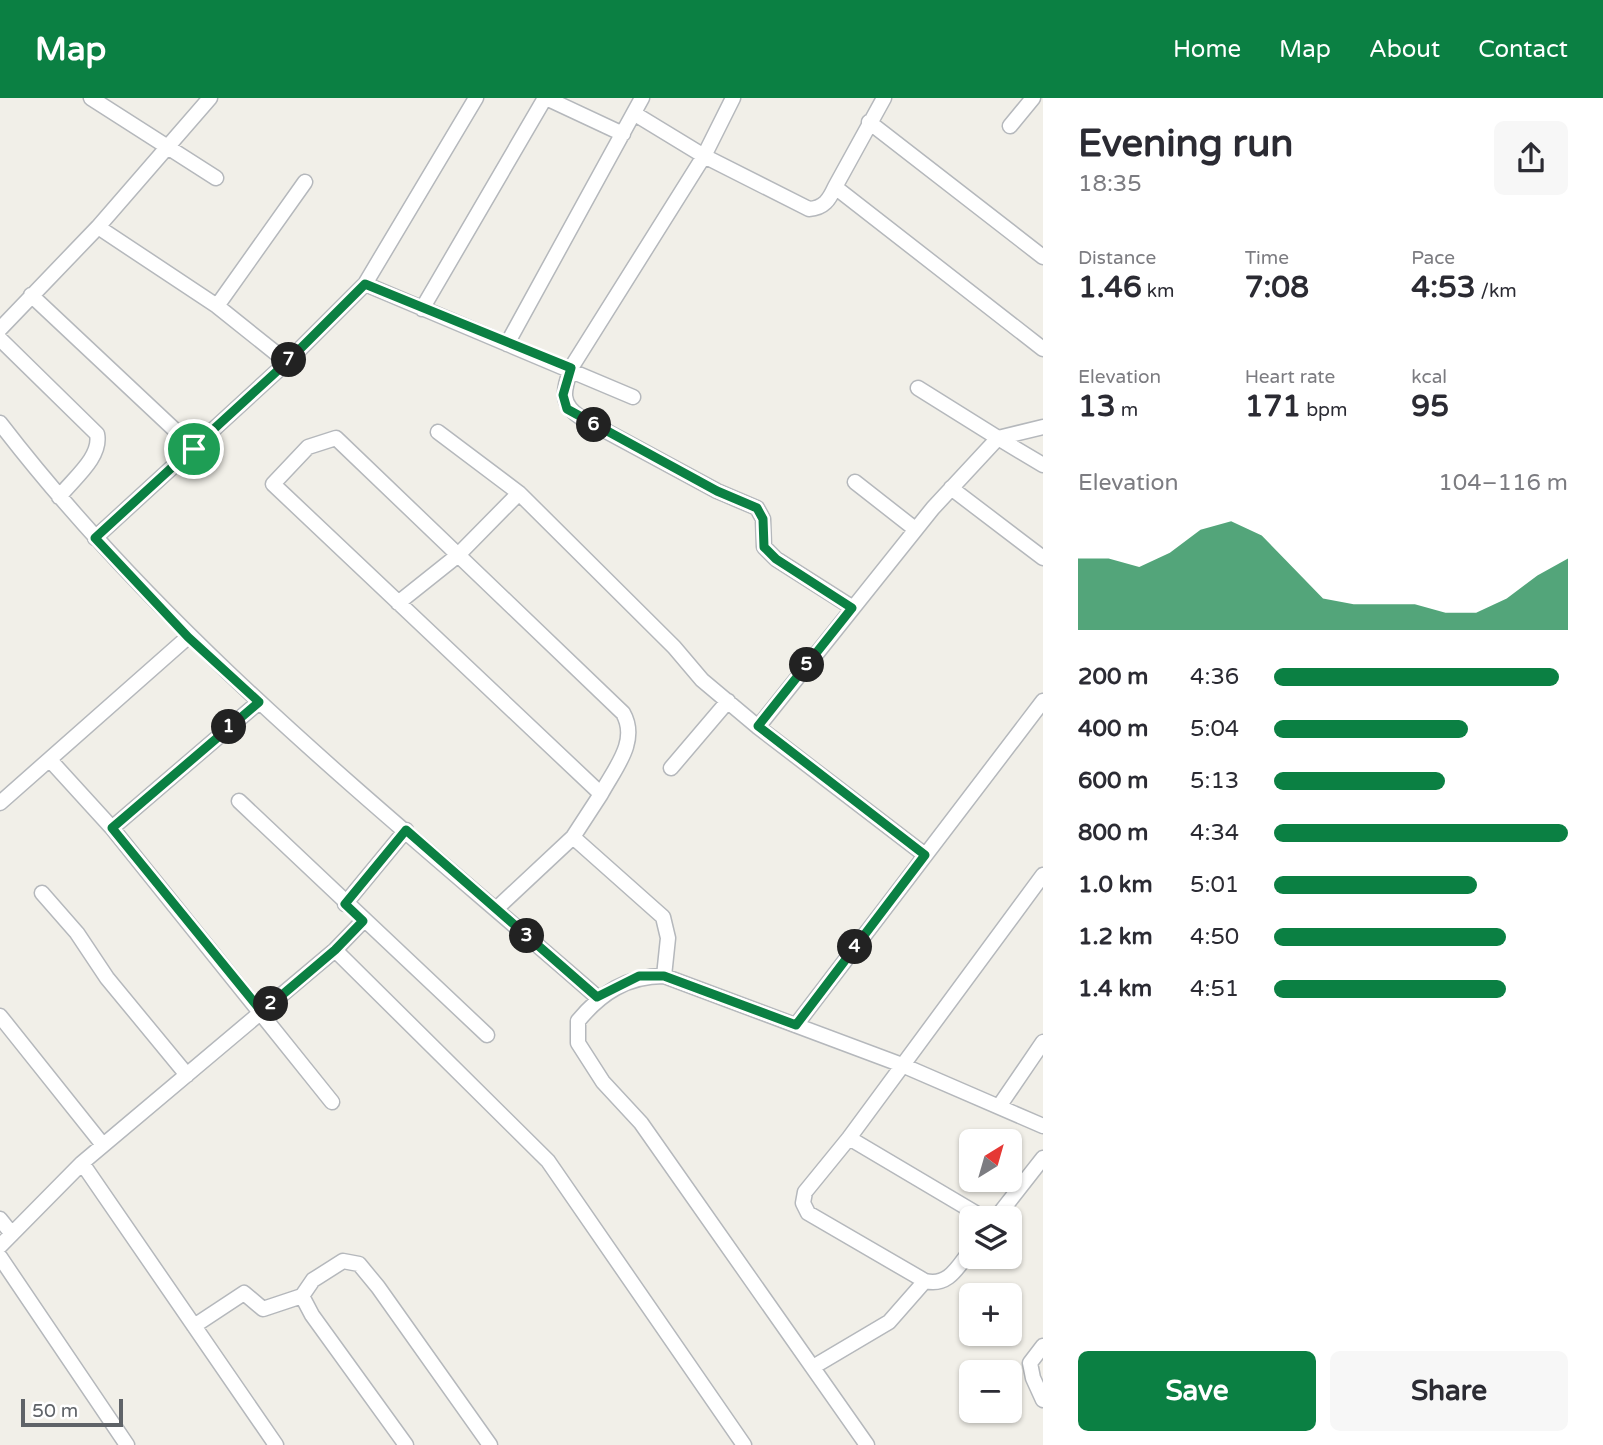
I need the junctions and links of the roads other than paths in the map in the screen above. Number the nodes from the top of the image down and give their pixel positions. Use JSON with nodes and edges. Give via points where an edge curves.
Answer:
{"nodes":[{"id":1,"x":91,"y":98,"type":"edge"},
{"id":2,"x":210,"y":98,"type":"edge"},
{"id":3,"x":476,"y":98,"type":"edge"},
{"id":4,"x":545,"y":98,"type":"edge"},
{"id":5,"x":642,"y":98,"type":"edge"},
{"id":6,"x":733,"y":98,"type":"edge"},
{"id":7,"x":884,"y":98,"type":"edge"},
{"id":8,"x":1033,"y":98,"type":"edge"},
{"id":9,"x":635,"y":114,"type":"junction"},
{"id":10,"x":869,"y":122,"type":"junction"},
{"id":11,"x":1010,"y":126,"type":"dead end"},
{"id":12,"x":623,"y":134,"type":"junction"},
{"id":13,"x":166,"y":149,"type":"junction"},
{"id":14,"x":704,"y":156,"type":"junction"},
{"id":15,"x":216,"y":178,"type":"dead end"},
{"id":16,"x":305,"y":182,"type":"dead end"},
{"id":17,"x":835,"y":187,"type":"junction"},
{"id":18,"x":97,"y":227,"type":"junction"},
{"id":19,"x":1043,"y":257,"type":"edge"},
{"id":20,"x":365,"y":284,"type":"junction"},
{"id":21,"x":31,"y":295,"type":"junction"},
{"id":22,"x":217,"y":306,"type":"junction"},
{"id":23,"x":422,"y":309,"type":"junction"},
{"id":24,"x":0,"y":328,"type":"edge"},
{"id":25,"x":0,"y":339,"type":"edge"},
{"id":26,"x":507,"y":344,"type":"junction"},
{"id":27,"x":1043,"y":349,"type":"edge"},
{"id":28,"x":287,"y":362,"type":"junction"},
{"id":29,"x":571,"y":368,"type":"junction"},
{"id":30,"x":918,"y":388,"type":"dead end"},
{"id":31,"x":634,"y":397,"type":"dead end"},
{"id":32,"x":1043,"y":427,"type":"edge"},
{"id":33,"x":2,"y":430,"type":"edge"},
{"id":34,"x":438,"y":432,"type":"dead end"},
{"id":35,"x":998,"y":438,"type":"junction"},
{"id":36,"x":194,"y":449,"type":"junction"},
{"id":37,"x":1043,"y":466,"type":"edge"},
{"id":38,"x":855,"y":482,"type":"dead end"},
{"id":39,"x":951,"y":488,"type":"junction"},
{"id":40,"x":519,"y":493,"type":"junction"},
{"id":41,"x":59,"y":497,"type":"junction"},
{"id":42,"x":915,"y":529,"type":"junction"},
{"id":43,"x":95,"y":538,"type":"junction"},
{"id":44,"x":457,"y":556,"type":"junction"},
{"id":45,"x":1043,"y":558,"type":"edge"},
{"id":46,"x":397,"y":603,"type":"junction"},
{"id":47,"x":852,"y":608,"type":"junction"},
{"id":48,"x":188,"y":637,"type":"junction"},
{"id":49,"x":728,"y":701,"type":"junction"},
{"id":50,"x":1043,"y":701,"type":"edge"},
{"id":51,"x":259,"y":702,"type":"junction"},
{"id":52,"x":758,"y":726,"type":"junction"},
{"id":53,"x":50,"y":760,"type":"junction"},
{"id":54,"x":671,"y":768,"type":"dead end"},
{"id":55,"x":601,"y":794,"type":"junction"},
{"id":56,"x":239,"y":801,"type":"dead end"},
{"id":57,"x":0,"y":803,"type":"edge"},
{"id":58,"x":112,"y":828,"type":"junction"},
{"id":59,"x":406,"y":830,"type":"junction"},
{"id":60,"x":573,"y":837,"type":"junction"},
{"id":61,"x":925,"y":855,"type":"junction"},
{"id":62,"x":1043,"y":875,"type":"edge"},
{"id":63,"x":42,"y":893,"type":"dead end"},
{"id":64,"x":345,"y":904,"type":"junction"},
{"id":65,"x":496,"y":909,"type":"junction"},
{"id":66,"x":363,"y":921,"type":"junction"},
{"id":67,"x":335,"y":950,"type":"junction"},
{"id":68,"x":664,"y":976,"type":"junction"},
{"id":69,"x":597,"y":997,"type":"junction"},
{"id":70,"x":262,"y":1012,"type":"junction"},
{"id":71,"x":0,"y":1016,"type":"edge"},
{"id":72,"x":796,"y":1025,"type":"junction"},
{"id":73,"x":487,"y":1035,"type":"dead end"},
{"id":74,"x":1043,"y":1042,"type":"edge"},
{"id":75,"x":902,"y":1065,"type":"junction"},
{"id":76,"x":187,"y":1075,"type":"junction"},
{"id":77,"x":332,"y":1102,"type":"dead end"},
{"id":78,"x":1000,"y":1105,"type":"junction"},
{"id":79,"x":1043,"y":1126,"type":"edge"},
{"id":80,"x":849,"y":1138,"type":"junction"},
{"id":81,"x":103,"y":1145,"type":"junction"},
{"id":82,"x":1043,"y":1158,"type":"edge"},
{"id":83,"x":82,"y":1163,"type":"junction"},
{"id":84,"x":964,"y":1206,"type":"edge"},
{"id":85,"x":1005,"y":1206,"type":"edge"},
{"id":86,"x":0,"y":1219,"type":"edge"},
{"id":87,"x":12,"y":1234,"type":"junction"},
{"id":88,"x":0,"y":1246,"type":"edge"},
{"id":89,"x":0,"y":1256,"type":"edge"},
{"id":90,"x":959,"y":1264,"type":"edge"},
{"id":91,"x":925,"y":1281,"type":"junction"},
{"id":92,"x":302,"y":1296,"type":"junction"},
{"id":93,"x":194,"y":1326,"type":"junction"},
{"id":94,"x":1043,"y":1346,"type":"edge"},
{"id":95,"x":813,"y":1367,"type":"junction"},
{"id":96,"x":1043,"y":1400,"type":"edge"},
{"id":97,"x":127,"y":1445,"type":"edge"},
{"id":98,"x":276,"y":1445,"type":"edge"},
{"id":99,"x":406,"y":1445,"type":"edge"},
{"id":100,"x":490,"y":1445,"type":"edge"},
{"id":101,"x":744,"y":1445,"type":"edge"},
{"id":102,"x":867,"y":1445,"type":"edge"}],
"edges":[{"from":1,"to":13,"type":"street"},
{"from":2,"to":13,"type":"street"},
{"from":3,"to":20,"type":"street"},
{"from":4,"to":12,"type":"street"},
{"from":4,"to":23,"type":"street"},
{"from":5,"to":9,"type":"street"},
{"from":6,"to":14,"type":"street"},
{"from":7,"to":10,"type":"street"},
{"from":8,"to":11,"type":"street"},
{"from":9,"to":12,"type":"street"},
{"from":9,"to":14,"type":"street"},
{"from":10,"to":17,"type":"street"},
{"from":10,"to":19,"type":"street"},
{"from":12,"to":26,"type":"street"},
{"from":13,"to":15,"type":"street"},
{"from":13,"to":18,"type":"street"},
{"from":14,"to":17,"type":"street","via":[[809,209],[828,201]]},
{"from":14,"to":29,"type":"street"},
{"from":16,"to":22,"type":"street"},
{"from":17,"to":27,"type":"street"},
{"from":18,"to":21,"type":"street"},
{"from":18,"to":22,"type":"street"},
{"from":20,"to":23,"type":"street"},
{"from":20,"to":28,"type":"street"},
{"from":21,"to":24,"type":"street"},
{"from":21,"to":36,"type":"street"},
{"from":22,"to":28,"type":"street"},
{"from":23,"to":26,"type":"street"},
{"from":25,"to":41,"type":"street","via":[[97,433],[94,455]]},
{"from":26,"to":29,"type":"street"},
{"from":28,"to":36,"type":"street"},
{"from":29,"to":31,"type":"street"},
{"from":29,"to":47,"type":"street","via":[[563,395],[567,409],[757,508],[763,519],[764,547]]},
{"from":30,"to":35,"type":"street"},
{"from":32,"to":35,"type":"street"},
{"from":33,"to":41,"type":"street"},
{"from":34,"to":40,"type":"street"},
{"from":35,"to":37,"type":"street"},
{"from":35,"to":39,"type":"street"},
{"from":36,"to":43,"type":"street"},
{"from":38,"to":42,"type":"street"},
{"from":39,"to":42,"type":"street"},
{"from":39,"to":45,"type":"street"},
{"from":40,"to":44,"type":"street"},
{"from":40,"to":49,"type":"street"},
{"from":41,"to":43,"type":"street"},
{"from":42,"to":47,"type":"street"},
{"from":43,"to":48,"type":"street"},
{"from":44,"to":46,"type":"street"},
{"from":44,"to":46,"type":"street","via":[[336,438],[308,447],[273,484]]},
{"from":44,"to":55,"type":"street","via":[[623,713],[630,739]]},
{"from":46,"to":55,"type":"street"},
{"from":47,"to":52,"type":"street"},
{"from":48,"to":51,"type":"street"},
{"from":48,"to":53,"type":"street"},
{"from":49,"to":52,"type":"street"},
{"from":49,"to":54,"type":"street"},
{"from":50,"to":61,"type":"street"},
{"from":51,"to":58,"type":"street"},
{"from":51,"to":59,"type":"street"},
{"from":52,"to":61,"type":"street"},
{"from":53,"to":57,"type":"street"},
{"from":53,"to":58,"type":"street"},
{"from":55,"to":60,"type":"street"},
{"from":56,"to":64,"type":"street"},
{"from":58,"to":70,"type":"street"},
{"from":59,"to":64,"type":"street"},
{"from":59,"to":65,"type":"street"},
{"from":60,"to":65,"type":"street"},
{"from":60,"to":68,"type":"street","via":[[663,917],[668,938]]},
{"from":61,"to":72,"type":"street"},
{"from":62,"to":75,"type":"street"},
{"from":63,"to":76,"type":"street"},
{"from":64,"to":66,"type":"street"},
{"from":65,"to":69,"type":"street"},
{"from":66,"to":67,"type":"street"},
{"from":66,"to":73,"type":"street"},
{"from":67,"to":70,"type":"street"},
{"from":67,"to":101,"type":"street","via":[[548,1161]]},
{"from":68,"to":69,"type":"street","via":[[639,976]]},
{"from":68,"to":72,"type":"street"},
{"from":69,"to":95,"type":"street","via":[[578,1021],[578,1043],[603,1082],[641,1123]]},
{"from":70,"to":76,"type":"street"},
{"from":70,"to":77,"type":"street"},
{"from":71,"to":81,"type":"street"},
{"from":72,"to":75,"type":"street"},
{"from":74,"to":78,"type":"street"},
{"from":75,"to":78,"type":"street"},
{"from":75,"to":80,"type":"street"},
{"from":76,"to":81,"type":"street"},
{"from":78,"to":79,"type":"street"},
{"from":80,"to":84,"type":"street"},
{"from":80,"to":91,"type":"street","via":[[805,1192],[803,1203],[808,1213]]},
{"from":81,"to":83,"type":"street"},
{"from":82,"to":85,"type":"street"},
{"from":83,"to":87,"type":"street"},
{"from":83,"to":93,"type":"street"},
{"from":86,"to":87,"type":"street"},
{"from":87,"to":88,"type":"street"},
{"from":89,"to":97,"type":"street"},
{"from":90,"to":91,"type":"street","via":[[944,1282]]},
{"from":91,"to":95,"type":"street","via":[[888,1322]]},
{"from":92,"to":93,"type":"street","via":[[263,1309],[244,1293]]},
{"from":92,"to":99,"type":"street"},
{"from":92,"to":100,"type":"street","via":[[313,1280],[343,1261],[359,1264]]},
{"from":93,"to":98,"type":"street"},
{"from":94,"to":96,"type":"street","via":[[1030,1363]]},
{"from":95,"to":102,"type":"street"}]}
